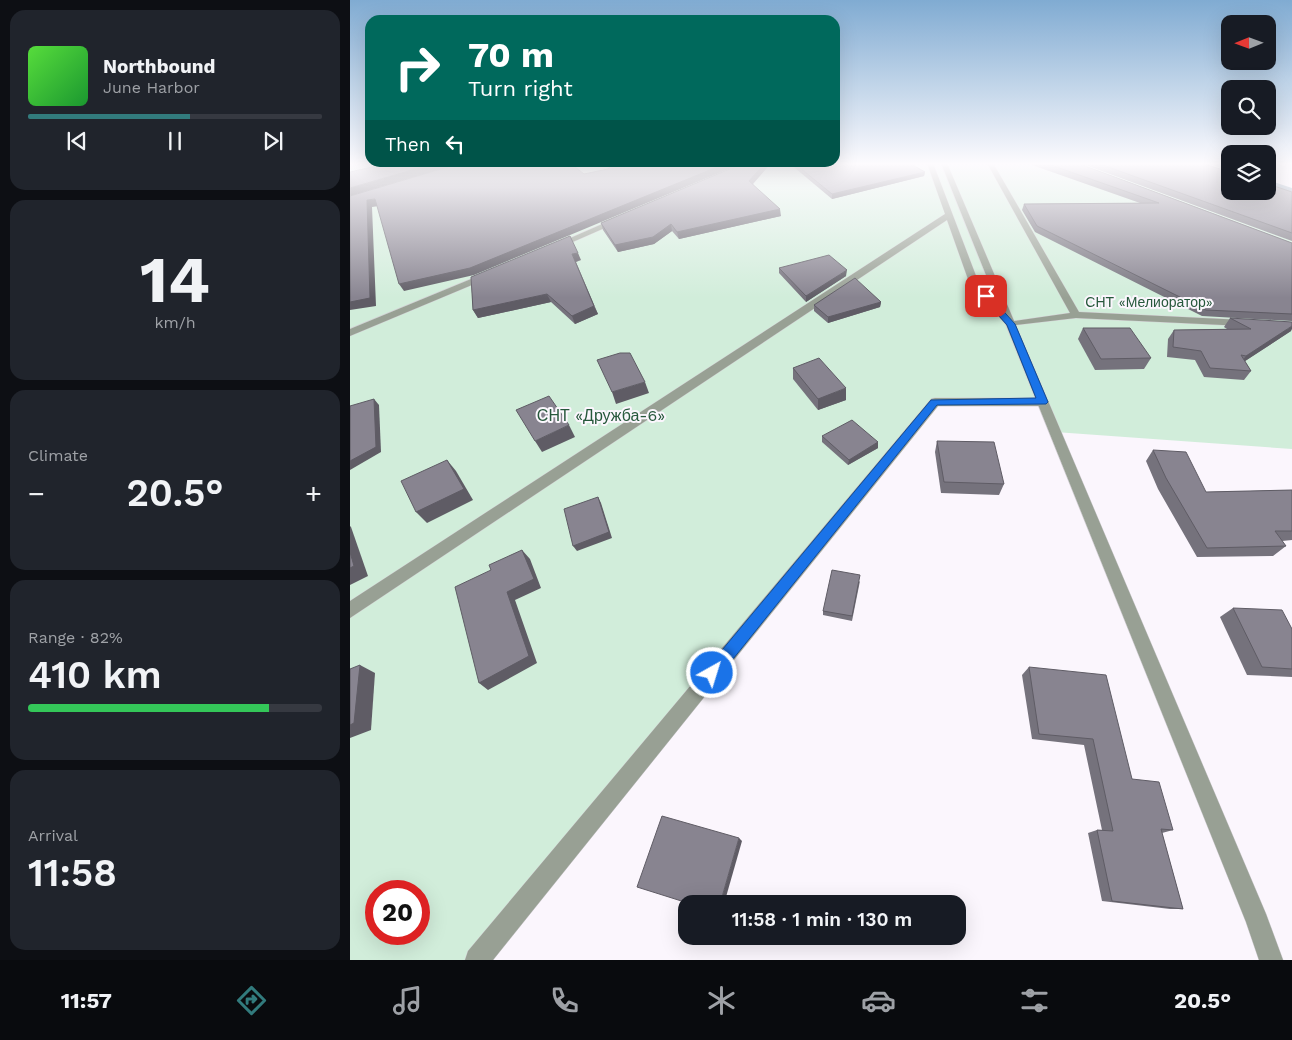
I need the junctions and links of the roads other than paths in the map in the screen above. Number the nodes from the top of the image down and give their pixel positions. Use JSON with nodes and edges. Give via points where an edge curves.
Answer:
{"nodes":[{"id":1,"x":946,"y":208,"type":"edge"},
{"id":2,"x":963,"y":208,"type":"edge"},
{"id":3,"x":1015,"y":208,"type":"edge"},
{"id":4,"x":949,"y":215,"type":"junction"},
{"id":5,"x":625,"y":217,"type":"edge"},
{"id":6,"x":543,"y":252,"type":"edge"},
{"id":7,"x":497,"y":271,"type":"edge"},
{"id":8,"x":1076,"y":315,"type":"junction"},
{"id":9,"x":1011,"y":324,"type":"junction"},
{"id":10,"x":1253,"y":324,"type":"edge"},
{"id":11,"x":350,"y":333,"type":"edge"},
{"id":12,"x":1043,"y":402,"type":"junction"},
{"id":13,"x":350,"y":610,"type":"edge"},
{"id":14,"x":477,"y":960,"type":"edge"},
{"id":15,"x":1271,"y":960,"type":"edge"}],
"edges":[{"from":1,"to":4,"type":"street"},
{"from":2,"to":9,"type":"street"},
{"from":3,"to":8,"type":"street"},
{"from":4,"to":9,"type":"street","via":[[974,282]]},
{"from":4,"to":13,"type":"street"},
{"from":5,"to":6,"type":"street"},
{"from":7,"to":11,"type":"street"},
{"from":8,"to":9,"type":"street"},
{"from":8,"to":10,"type":"street"},
{"from":9,"to":12,"type":"street"},
{"from":12,"to":14,"type":"street","via":[[934,402]]},
{"from":12,"to":15,"type":"street"}]}
